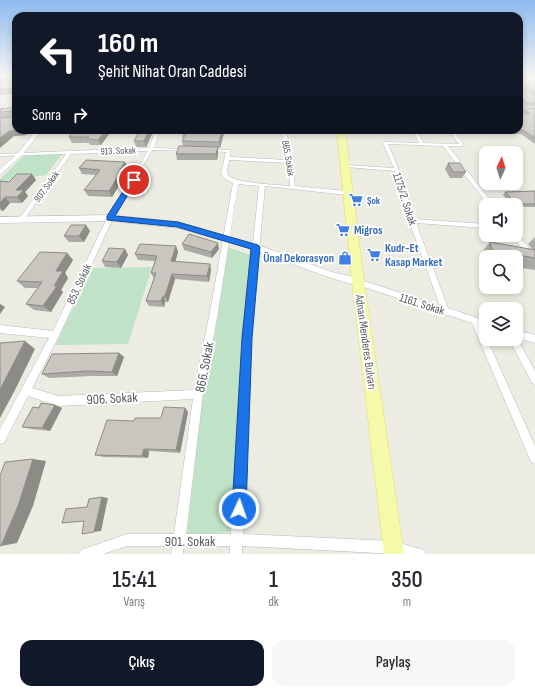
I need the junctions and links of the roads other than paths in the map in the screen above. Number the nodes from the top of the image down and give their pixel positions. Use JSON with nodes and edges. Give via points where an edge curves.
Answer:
{"nodes":[{"id":1,"x":10,"y":102,"type":"edge"},
{"id":2,"x":0,"y":113,"type":"edge"},
{"id":3,"x":36,"y":134,"type":"edge"},
{"id":4,"x":157,"y":134,"type":"edge"},
{"id":5,"x":284,"y":134,"type":"edge"},
{"id":6,"x":342,"y":134,"type":"edge"},
{"id":7,"x":417,"y":134,"type":"edge"},
{"id":8,"x":454,"y":134,"type":"edge"},
{"id":9,"x":421,"y":143,"type":"junction"},
{"id":10,"x":444,"y":144,"type":"junction"},
{"id":11,"x":151,"y":149,"type":"junction"},
{"id":12,"x":190,"y":150,"type":"edge"},
{"id":13,"x":206,"y":150,"type":"edge"},
{"id":14,"x":70,"y":151,"type":"junction"},
{"id":15,"x":20,"y":154,"type":"junction"},
{"id":16,"x":0,"y":155,"type":"edge"},
{"id":17,"x":228,"y":158,"type":"junction"},
{"id":18,"x":290,"y":162,"type":"junction"},
{"id":19,"x":346,"y":166,"type":"junction"},
{"id":20,"x":397,"y":170,"type":"junction"},
{"id":21,"x":0,"y":173,"type":"edge"},
{"id":22,"x":236,"y":182,"type":"junction"},
{"id":23,"x":262,"y":185,"type":"junction"},
{"id":24,"x":293,"y":186,"type":"junction"},
{"id":25,"x":347,"y":193,"type":"junction"},
{"id":26,"x":486,"y":198,"type":"edge"},
{"id":27,"x":110,"y":218,"type":"junction"},
{"id":28,"x":0,"y":220,"type":"edge"},
{"id":29,"x":21,"y":220,"type":"junction"},
{"id":30,"x":412,"y":221,"type":"junction"},
{"id":31,"x":479,"y":226,"type":"edge"},
{"id":32,"x":226,"y":238,"type":"junction"},
{"id":33,"x":521,"y":242,"type":"edge"},
{"id":34,"x":256,"y":247,"type":"junction"},
{"id":35,"x":535,"y":260,"type":"edge"},
{"id":36,"x":358,"y":282,"type":"junction"},
{"id":37,"x":446,"y":312,"type":"junction"},
{"id":38,"x":475,"y":320,"type":"junction"},
{"id":39,"x":479,"y":321,"type":"edge"},
{"id":40,"x":0,"y":329,"type":"edge"},
{"id":41,"x":55,"y":335,"type":"junction"},
{"id":42,"x":523,"y":335,"type":"edge"},
{"id":43,"x":535,"y":338,"type":"edge"},
{"id":44,"x":517,"y":346,"type":"edge"},
{"id":45,"x":535,"y":380,"type":"edge"},
{"id":46,"x":26,"y":391,"type":"junction"},
{"id":47,"x":198,"y":394,"type":"junction"},
{"id":48,"x":0,"y":439,"type":"edge"},
{"id":49,"x":535,"y":458,"type":"edge"},
{"id":50,"x":238,"y":540,"type":"junction"},
{"id":51,"x":180,"y":541,"type":"junction"},
{"id":52,"x":393,"y":550,"type":"edge"},
{"id":53,"x":85,"y":554,"type":"edge"},
{"id":54,"x":177,"y":554,"type":"edge"},
{"id":55,"x":236,"y":554,"type":"edge"},
{"id":56,"x":420,"y":554,"type":"edge"}],
"edges":[{"from":1,"to":2,"type":"street"},
{"from":3,"to":15,"type":"street"},
{"from":4,"to":11,"type":"street","name":"853. Sokak"},
{"from":5,"to":18,"type":"street","name":"865. Sokak"},
{"from":6,"to":19,"type":"main road","name":"Adnan Menderes Bulvarı"},
{"from":7,"to":9,"type":"street"},
{"from":8,"to":10,"type":"street","name":"1175/2. Sokak","via":[[462,145]]},
{"from":9,"to":10,"type":"street","name":"1175/2. Sokak"},
{"from":9,"to":20,"type":"street","name":"1175/2. Sokak","via":[[385,143]]},
{"from":10,"to":26,"type":"street"},
{"from":11,"to":12,"type":"street","name":"913. Sokak"},
{"from":11,"to":14,"type":"street","name":"913. Sokak"},
{"from":11,"to":27,"type":"street","name":"853. Sokak"},
{"from":13,"to":17,"type":"street","via":[[229,151]]},
{"from":14,"to":15,"type":"street","name":"913. Sokak"},
{"from":14,"to":29,"type":"street","name":"907. Sokak"},
{"from":15,"to":16,"type":"street","name":"913. Sokak"},
{"from":15,"to":21,"type":"street"},
{"from":17,"to":18,"type":"street"},
{"from":17,"to":22,"type":"street","via":[[224,173]]},
{"from":18,"to":24,"type":"street","name":"865. Sokak"},
{"from":19,"to":20,"type":"street"},
{"from":19,"to":25,"type":"main road","name":"Adnan Menderes Bulvarı"},
{"from":20,"to":30,"type":"street","name":"1175/2. Sokak"},
{"from":22,"to":23,"type":"street"},
{"from":22,"to":32,"type":"street","name":"866. Sokak"},
{"from":23,"to":24,"type":"street"},
{"from":23,"to":34,"type":"street"},
{"from":24,"to":25,"type":"street"},
{"from":25,"to":36,"type":"main road","name":"Adnan Menderes Bulvarı"},
{"from":27,"to":29,"type":"street"},
{"from":27,"to":32,"type":"street","via":[[178,225]]},
{"from":27,"to":41,"type":"street","name":"853. Sokak"},
{"from":28,"to":29,"type":"street"},
{"from":30,"to":31,"type":"street"},
{"from":30,"to":37,"type":"street","name":"1175/2. Sokak"},
{"from":32,"to":34,"type":"street"},
{"from":32,"to":47,"type":"street","name":"866. Sokak"},
{"from":33,"to":35,"type":"street"},
{"from":34,"to":36,"type":"street","via":[[332,276]]},
{"from":34,"to":50,"type":"street","via":[[247,338]]},
{"from":36,"to":37,"type":"street","name":"1161. Sokak"},
{"from":36,"to":52,"type":"main road","name":"Adnan Menderes Bulvarı"},
{"from":37,"to":38,"type":"street","name":"1161. Sokak"},
{"from":38,"to":39,"type":"street","name":"1161. Sokak"},
{"from":38,"to":49,"type":"street"},
{"from":40,"to":41,"type":"street"},
{"from":41,"to":46,"type":"street","name":"853. Sokak"},
{"from":42,"to":43,"type":"street"},
{"from":44,"to":45,"type":"street"},
{"from":46,"to":47,"type":"street","name":"906. Sokak","via":[[59,401]]},
{"from":46,"to":48,"type":"street","name":"853. Sokak"},
{"from":47,"to":51,"type":"street","name":"866. Sokak"},
{"from":50,"to":51,"type":"street","name":"901. Sokak"},
{"from":50,"to":52,"type":"street","name":"901. Sokak"},
{"from":50,"to":55,"type":"street"},
{"from":51,"to":53,"type":"street","name":"901. Sokak","via":[[127,540]]},
{"from":51,"to":54,"type":"street","name":"866. Sokak"},
{"from":52,"to":56,"type":"street","name":"901. Sokak"}]}
